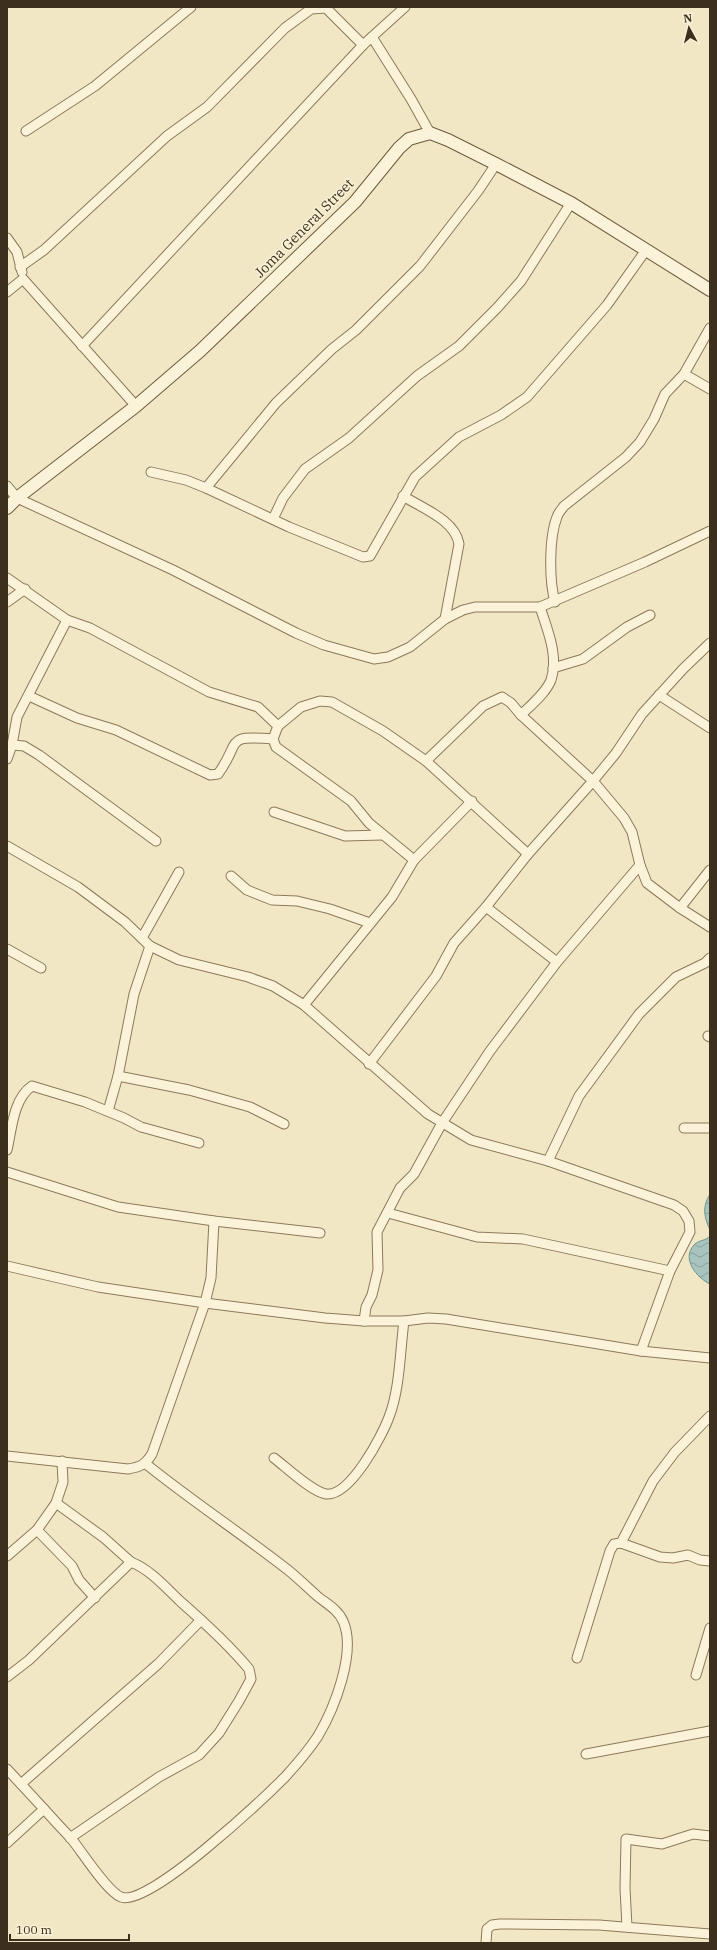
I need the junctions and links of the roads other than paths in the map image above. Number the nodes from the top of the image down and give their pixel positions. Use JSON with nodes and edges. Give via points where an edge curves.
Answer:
{"nodes":[{"id":1,"x":191,"y":7,"type":"edge"},
{"id":2,"x":405,"y":7,"type":"edge"},
{"id":3,"x":372,"y":37,"type":"junction"},
{"id":4,"x":363,"y":45,"type":"junction"},
{"id":5,"x":26,"y":131,"type":"dead end"},
{"id":6,"x":430,"y":133,"type":"junction"},
{"id":7,"x":496,"y":164,"type":"junction"},
{"id":8,"x":571,"y":203,"type":"junction"},
{"id":9,"x":7,"y":238,"type":"edge"},
{"id":10,"x":646,"y":250,"type":"junction"},
{"id":11,"x":20,"y":267,"type":"junction"},
{"id":12,"x":23,"y":279,"type":"junction"},
{"id":13,"x":710,"y":290,"type":"edge"},
{"id":14,"x":7,"y":292,"type":"edge"},
{"id":15,"x":710,"y":328,"type":"edge"},
{"id":16,"x":82,"y":346,"type":"junction"},
{"id":17,"x":684,"y":374,"type":"junction"},
{"id":18,"x":710,"y":389,"type":"edge"},
{"id":19,"x":136,"y":406,"type":"junction"},
{"id":20,"x":151,"y":472,"type":"dead end"},
{"id":21,"x":7,"y":486,"type":"edge"},
{"id":22,"x":206,"y":488,"type":"junction"},
{"id":23,"x":403,"y":496,"type":"junction"},
{"id":24,"x":17,"y":498,"type":"junction"},
{"id":25,"x":7,"y":508,"type":"edge"},
{"id":26,"x":273,"y":518,"type":"junction"},
{"id":27,"x":710,"y":531,"type":"edge"},
{"id":28,"x":7,"y":578,"type":"edge"},
{"id":29,"x":25,"y":589,"type":"junction"},
{"id":30,"x":7,"y":602,"type":"edge"},
{"id":31,"x":555,"y":602,"type":"junction"},
{"id":32,"x":540,"y":607,"type":"junction"},
{"id":33,"x":650,"y":615,"type":"dead end"},
{"id":34,"x":445,"y":619,"type":"junction"},
{"id":35,"x":67,"y":620,"type":"junction"},
{"id":36,"x":710,"y":643,"type":"edge"},
{"id":37,"x":553,"y":668,"type":"junction"},
{"id":38,"x":659,"y":695,"type":"junction"},
{"id":39,"x":29,"y":696,"type":"junction"},
{"id":40,"x":521,"y":715,"type":"junction"},
{"id":41,"x":278,"y":726,"type":"junction"},
{"id":42,"x":710,"y":728,"type":"edge"},
{"id":43,"x":273,"y":739,"type":"junction"},
{"id":44,"x":12,"y":745,"type":"junction"},
{"id":45,"x":7,"y":758,"type":"edge"},
{"id":46,"x":426,"y":761,"type":"junction"},
{"id":47,"x":593,"y":782,"type":"junction"},
{"id":48,"x":472,"y":801,"type":"junction"},
{"id":49,"x":274,"y":812,"type":"dead end"},
{"id":50,"x":382,"y":835,"type":"junction"},
{"id":51,"x":156,"y":841,"type":"dead end"},
{"id":52,"x":7,"y":846,"type":"edge"},
{"id":53,"x":528,"y":854,"type":"junction"},
{"id":54,"x":414,"y":860,"type":"junction"},
{"id":55,"x":640,"y":865,"type":"junction"},
{"id":56,"x":710,"y":870,"type":"edge"},
{"id":57,"x":179,"y":872,"type":"dead end"},
{"id":58,"x":231,"y":876,"type":"dead end"},
{"id":59,"x":486,"y":907,"type":"junction"},
{"id":60,"x":680,"y":908,"type":"junction"},
{"id":61,"x":370,"y":924,"type":"junction"},
{"id":62,"x":710,"y":927,"type":"edge"},
{"id":63,"x":142,"y":938,"type":"junction"},
{"id":64,"x":150,"y":946,"type":"junction"},
{"id":65,"x":7,"y":949,"type":"edge"},
{"id":66,"x":710,"y":958,"type":"edge"},
{"id":67,"x":556,"y":962,"type":"junction"},
{"id":68,"x":40,"y":968,"type":"dead end"},
{"id":69,"x":304,"y":1005,"type":"junction"},
{"id":70,"x":369,"y":1064,"type":"junction"},
{"id":71,"x":118,"y":1076,"type":"junction"},
{"id":72,"x":108,"y":1111,"type":"junction"},
{"id":73,"x":284,"y":1124,"type":"dead end"},
{"id":74,"x":442,"y":1124,"type":"junction"},
{"id":75,"x":684,"y":1128,"type":"dead end"},
{"id":76,"x":710,"y":1128,"type":"edge"},
{"id":77,"x":199,"y":1142,"type":"dead end"},
{"id":78,"x":7,"y":1150,"type":"edge"},
{"id":79,"x":548,"y":1161,"type":"junction"},
{"id":80,"x":7,"y":1172,"type":"edge"},
{"id":81,"x":388,"y":1213,"type":"junction"},
{"id":82,"x":214,"y":1221,"type":"junction"},
{"id":83,"x":320,"y":1233,"type":"dead end"},
{"id":84,"x":7,"y":1266,"type":"edge"},
{"id":85,"x":670,"y":1271,"type":"junction"},
{"id":86,"x":205,"y":1303,"type":"junction"},
{"id":87,"x":364,"y":1321,"type":"junction"},
{"id":88,"x":404,"y":1321,"type":"junction"},
{"id":89,"x":642,"y":1352,"type":"junction"},
{"id":90,"x":710,"y":1358,"type":"edge"},
{"id":91,"x":710,"y":1416,"type":"edge"},
{"id":92,"x":7,"y":1456,"type":"edge"},
{"id":93,"x":274,"y":1458,"type":"dead end"},
{"id":94,"x":62,"y":1461,"type":"junction"},
{"id":95,"x":146,"y":1464,"type":"junction"},
{"id":96,"x":56,"y":1503,"type":"junction"},
{"id":97,"x":37,"y":1530,"type":"junction"},
{"id":98,"x":621,"y":1543,"type":"junction"},
{"id":99,"x":7,"y":1556,"type":"edge"},
{"id":100,"x":710,"y":1561,"type":"edge"},
{"id":101,"x":131,"y":1562,"type":"junction"},
{"id":102,"x":95,"y":1598,"type":"junction"},
{"id":103,"x":201,"y":1620,"type":"junction"},
{"id":104,"x":710,"y":1628,"type":"edge"},
{"id":105,"x":577,"y":1658,"type":"dead end"},
{"id":106,"x":696,"y":1675,"type":"dead end"},
{"id":107,"x":7,"y":1676,"type":"edge"},
{"id":108,"x":710,"y":1731,"type":"edge"},
{"id":109,"x":586,"y":1754,"type":"dead end"},
{"id":110,"x":7,"y":1769,"type":"edge"},
{"id":111,"x":21,"y":1784,"type":"junction"},
{"id":112,"x":44,"y":1810,"type":"junction"},
{"id":113,"x":710,"y":1836,"type":"edge"},
{"id":114,"x":70,"y":1838,"type":"junction"},
{"id":115,"x":7,"y":1843,"type":"edge"},
{"id":116,"x":628,"y":1927,"type":"junction"},
{"id":117,"x":710,"y":1934,"type":"edge"},
{"id":118,"x":486,"y":1943,"type":"edge"}],
"edges":[{"from":1,"to":5,"type":"street","via":[[95,86]]},
{"from":2,"to":3,"type":"street"},
{"from":3,"to":4,"type":"street"},
{"from":3,"to":6,"type":"street","via":[[412,99]]},
{"from":4,"to":11,"type":"street","via":[[326,8],[311,9],[285,28],[207,107],[167,136],[44,250]]},
{"from":4,"to":16,"type":"street"},
{"from":6,"to":7,"type":"street"},
{"from":6,"to":19,"type":"street","name":"Joma General Street","via":[[409,139],[399,148],[355,202],[200,351]]},
{"from":7,"to":8,"type":"street"},
{"from":7,"to":22,"type":"street","via":[[478,192],[420,266],[356,330],[276,402]]},
{"from":8,"to":10,"type":"street"},
{"from":8,"to":26,"type":"street","via":[[521,281],[497,308],[459,346],[417,376],[349,438],[305,470],[283,498]]},
{"from":9,"to":11,"type":"street","via":[[16,252]]},
{"from":10,"to":13,"type":"street"},
{"from":10,"to":23,"type":"street","via":[[607,305],[527,397],[459,438],[424,468]]},
{"from":11,"to":12,"type":"street"},
{"from":12,"to":14,"type":"street"},
{"from":12,"to":16,"type":"street"},
{"from":15,"to":17,"type":"street"},
{"from":16,"to":19,"type":"street"},
{"from":17,"to":18,"type":"street"},
{"from":17,"to":31,"type":"street","via":[[665,394],[654,420],[640,442],[626,457],[564,506],[557,516],[553,536],[552,569]]},
{"from":19,"to":24,"type":"street","name":"Joma General Street"},
{"from":20,"to":22,"type":"street","via":[[186,480]]},
{"from":21,"to":24,"type":"street"},
{"from":22,"to":26,"type":"street"},
{"from":23,"to":26,"type":"street","via":[[370,556],[364,556]]},
{"from":23,"to":34,"type":"street","via":[[441,519],[458,535],[459,544]]},
{"from":24,"to":25,"type":"street","name":"Joma General Street"},
{"from":24,"to":34,"type":"street","via":[[173,570],[296,633],[324,645],[359,655],[374,659],[388,657],[410,646]]},
{"from":27,"to":31,"type":"street"},
{"from":28,"to":29,"type":"street"},
{"from":29,"to":30,"type":"street"},
{"from":29,"to":35,"type":"street"},
{"from":31,"to":32,"type":"street"},
{"from":32,"to":34,"type":"street","via":[[476,607]]},
{"from":32,"to":37,"type":"street","via":[[553,650]]},
{"from":33,"to":37,"type":"street","via":[[627,627],[583,659]]},
{"from":35,"to":39,"type":"street"},
{"from":35,"to":41,"type":"street","via":[[90,628],[209,692],[258,707]]},
{"from":36,"to":38,"type":"street"},
{"from":37,"to":40,"type":"street","via":[[551,680],[545,690]]},
{"from":38,"to":42,"type":"street"},
{"from":38,"to":47,"type":"street","via":[[642,714]]},
{"from":39,"to":43,"type":"street","via":[[77,718],[116,730],[210,774],[218,774],[235,741],[242,738]]},
{"from":39,"to":44,"type":"street","via":[[17,717]]},
{"from":40,"to":46,"type":"street","via":[[502,697],[495,699],[483,706]]},
{"from":40,"to":47,"type":"street"},
{"from":41,"to":43,"type":"street"},
{"from":41,"to":46,"type":"street","via":[[301,707],[320,701],[332,702],[383,731]]},
{"from":43,"to":50,"type":"street","via":[[276,747],[351,801]]},
{"from":44,"to":45,"type":"street"},
{"from":44,"to":51,"type":"street","via":[[24,746],[34,752]]},
{"from":46,"to":48,"type":"street"},
{"from":47,"to":53,"type":"street"},
{"from":47,"to":55,"type":"street","via":[[624,818],[632,832]]},
{"from":48,"to":53,"type":"street"},
{"from":48,"to":54,"type":"street"},
{"from":49,"to":50,"type":"street","via":[[345,836]]},
{"from":50,"to":54,"type":"street"},
{"from":52,"to":63,"type":"street","via":[[78,887]]},
{"from":53,"to":59,"type":"street"},
{"from":54,"to":61,"type":"street","via":[[392,897]]},
{"from":55,"to":60,"type":"street","via":[[647,883]]},
{"from":55,"to":67,"type":"street"},
{"from":56,"to":60,"type":"street"},
{"from":57,"to":63,"type":"street"},
{"from":58,"to":61,"type":"street","via":[[247,890],[272,900],[297,901],[330,909]]},
{"from":59,"to":67,"type":"street"},
{"from":59,"to":70,"type":"street","via":[[454,943],[436,976]]},
{"from":60,"to":62,"type":"street"},
{"from":61,"to":69,"type":"street"},
{"from":63,"to":64,"type":"street"},
{"from":64,"to":69,"type":"street","via":[[179,960],[248,977],[273,986]]},
{"from":64,"to":71,"type":"street","via":[[134,994]]},
{"from":65,"to":68,"type":"street"},
{"from":66,"to":79,"type":"street","via":[[676,977],[639,1014],[580,1096]]},
{"from":67,"to":74,"type":"street","via":[[490,1051]]},
{"from":69,"to":70,"type":"street"},
{"from":70,"to":74,"type":"street"},
{"from":71,"to":72,"type":"street"},
{"from":71,"to":73,"type":"street","via":[[189,1090],[250,1107]]},
{"from":72,"to":77,"type":"street","via":[[141,1127]]},
{"from":72,"to":78,"type":"street","via":[[72,1097],[32,1086],[21,1098]]},
{"from":74,"to":79,"type":"street","via":[[471,1140]]},
{"from":74,"to":81,"type":"street","via":[[414,1174],[400,1188]]},
{"from":75,"to":76,"type":"street"},
{"from":79,"to":85,"type":"street","via":[[674,1205],[683,1211],[689,1221],[690,1232]]},
{"from":80,"to":82,"type":"street","via":[[118,1206]]},
{"from":81,"to":85,"type":"street","via":[[477,1237],[523,1239]]},
{"from":81,"to":87,"type":"street","via":[[377,1232],[378,1270]]},
{"from":82,"to":83,"type":"street"},
{"from":82,"to":86,"type":"street","via":[[210,1278]]},
{"from":84,"to":86,"type":"street","via":[[98,1287]]},
{"from":85,"to":89,"type":"street"},
{"from":86,"to":87,"type":"street"},
{"from":86,"to":95,"type":"street","via":[[152,1454]]},
{"from":87,"to":88,"type":"street"},
{"from":88,"to":89,"type":"street","via":[[446,1319]]},
{"from":88,"to":93,"type":"street","via":[[389,1417],[375,1446],[355,1476],[332,1494],[326,1494],[315,1490]]},
{"from":89,"to":90,"type":"street"},
{"from":91,"to":98,"type":"street","via":[[675,1452],[653,1481]]},
{"from":92,"to":94,"type":"street"},
{"from":94,"to":95,"type":"street","via":[[128,1469]]},
{"from":94,"to":96,"type":"street","via":[[63,1482]]},
{"from":95,"to":114,"type":"street","via":[[290,1571],[337,1612],[343,1621],[347,1638],[345,1672],[334,1703],[317,1736],[286,1776],[224,1834],[150,1890],[133,1898],[120,1898],[108,1887]]},
{"from":96,"to":97,"type":"street"},
{"from":96,"to":101,"type":"street","via":[[103,1537]]},
{"from":97,"to":99,"type":"street"},
{"from":97,"to":102,"type":"street","via":[[72,1566],[79,1580]]},
{"from":98,"to":100,"type":"street","via":[[660,1557],[688,1555]]},
{"from":98,"to":105,"type":"street","via":[[614,1544],[610,1551]]},
{"from":101,"to":102,"type":"street"},
{"from":101,"to":103,"type":"street","via":[[143,1566]]},
{"from":102,"to":107,"type":"street","via":[[29,1660]]},
{"from":103,"to":111,"type":"street","via":[[158,1664]]},
{"from":103,"to":114,"type":"street","via":[[250,1669],[251,1678],[239,1701],[219,1733],[199,1755],[140,1789]]},
{"from":104,"to":106,"type":"street"},
{"from":108,"to":109,"type":"street"},
{"from":110,"to":111,"type":"street"},
{"from":111,"to":112,"type":"street"},
{"from":112,"to":114,"type":"street"},
{"from":112,"to":115,"type":"street"},
{"from":113,"to":116,"type":"street","via":[[693,1834],[662,1844],[626,1839],[625,1888]]},
{"from":116,"to":117,"type":"street"},
{"from":116,"to":118,"type":"street","via":[[500,1924],[487,1929]]}]}
